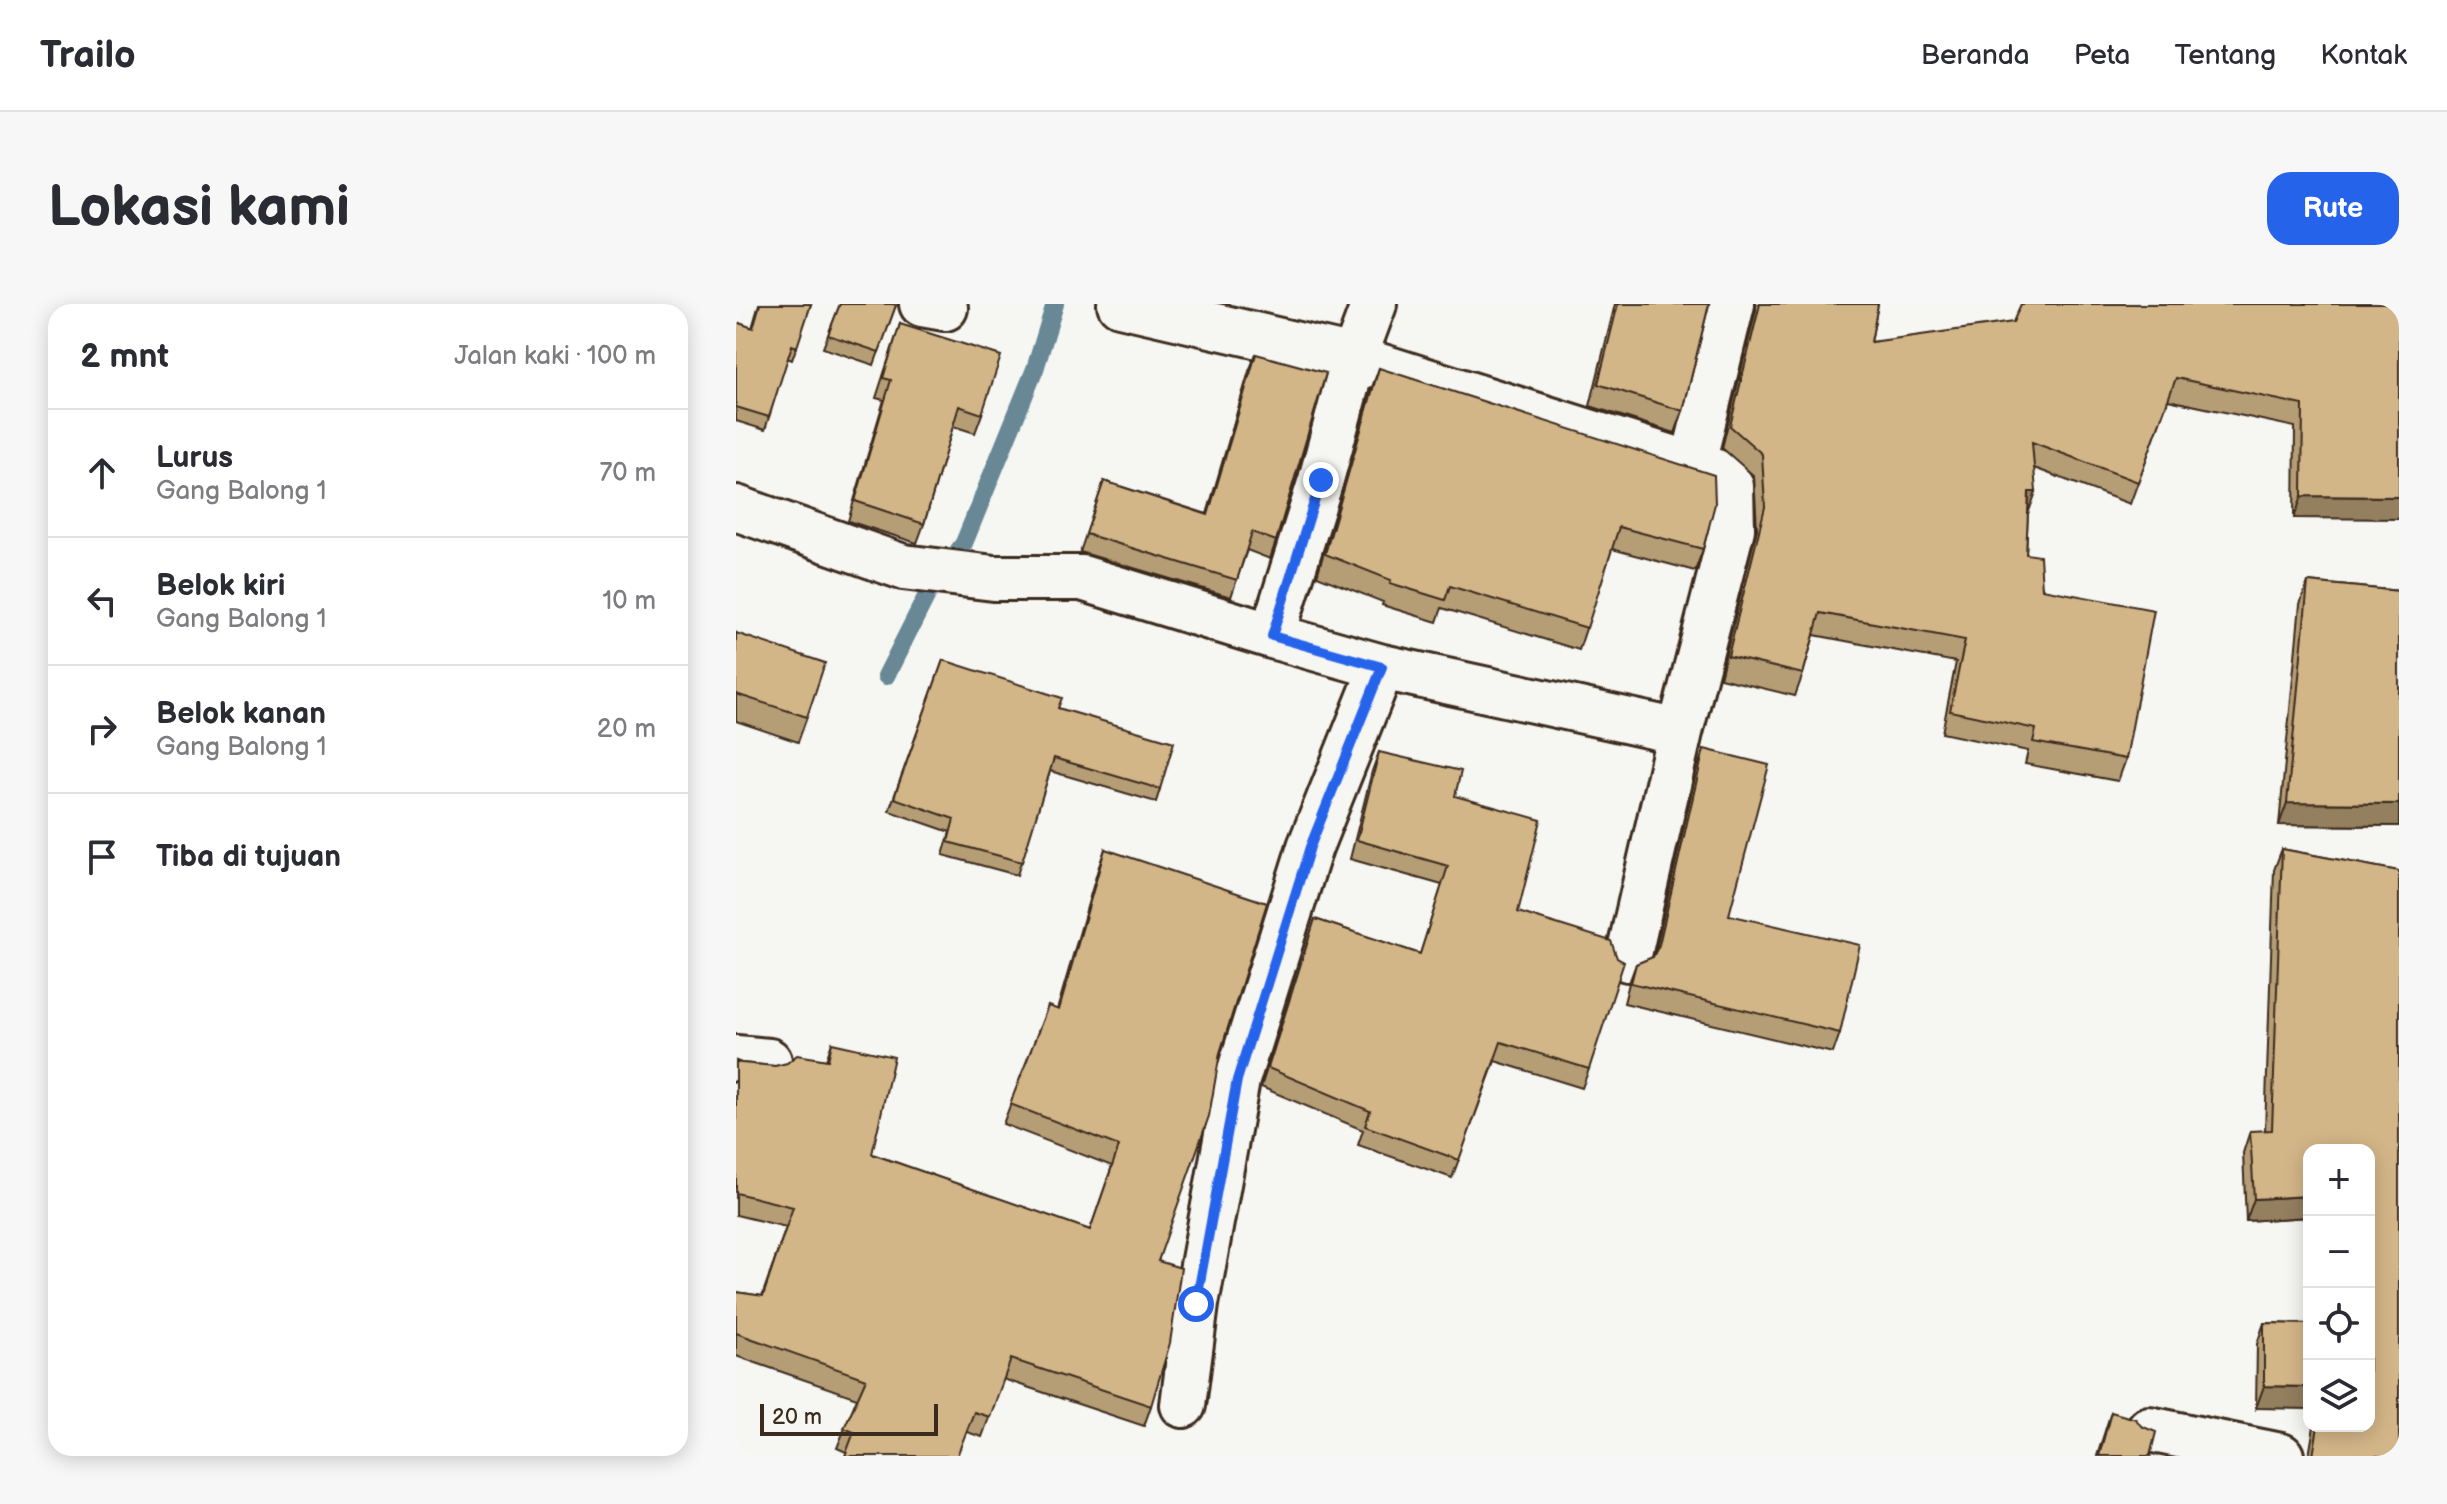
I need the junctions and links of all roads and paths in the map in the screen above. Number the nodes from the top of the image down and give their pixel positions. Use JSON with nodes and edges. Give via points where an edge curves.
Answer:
{"nodes":[{"id":1,"x":1120,"y":304,"type":"edge"},
{"id":2,"x":1374,"y":304,"type":"edge"},
{"id":3,"x":1732,"y":304,"type":"edge"},
{"id":4,"x":1354,"y":358,"type":"junction"},
{"id":5,"x":1692,"y":467,"type":"junction"},
{"id":6,"x":736,"y":508,"type":"edge"},
{"id":7,"x":1272,"y":636,"type":"junction"},
{"id":8,"x":1382,"y":667,"type":"junction"},
{"id":9,"x":1680,"y":732,"type":"junction"},
{"id":10,"x":1628,"y":959,"type":"dead end"},
{"id":11,"x":1183,"y":1405,"type":"dead end"},
{"id":12,"x":2149,"y":1429,"type":"edge"},
{"id":13,"x":2281,"y":1456,"type":"edge"}],
"edges":[{"from":1,"to":4,"type":"street"},
{"from":2,"to":4,"type":"street"},
{"from":3,"to":5,"type":"street"},
{"from":4,"to":5,"type":"street"},
{"from":4,"to":7,"type":"street"},
{"from":5,"to":9,"type":"street","via":[[1716,472],[1731,486],[1734,503],[1732,529]]},
{"from":6,"to":7,"type":"street","via":[[903,567],[994,578],[1082,578]]},
{"from":7,"to":8,"type":"street"},
{"from":8,"to":9,"type":"street"},
{"from":8,"to":11,"type":"street","via":[[1310,847],[1237,1080]]},
{"from":9,"to":10,"type":"street"},
{"from":12,"to":13,"type":"street"}]}
